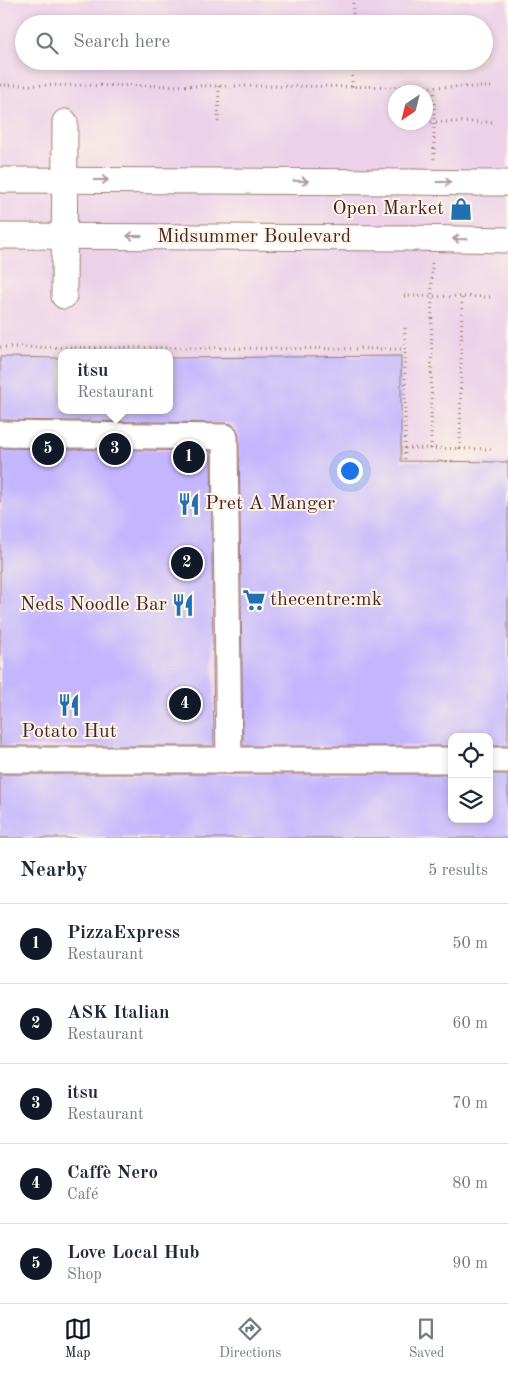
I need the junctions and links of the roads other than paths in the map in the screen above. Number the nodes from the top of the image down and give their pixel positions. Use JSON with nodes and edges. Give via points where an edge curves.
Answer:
{"nodes":[{"id":1,"x":65,"y":122,"type":"dead end"},
{"id":2,"x":0,"y":180,"type":"edge"},
{"id":3,"x":64,"y":180,"type":"junction"},
{"id":4,"x":508,"y":182,"type":"edge"},
{"id":5,"x":0,"y":236,"type":"edge"},
{"id":6,"x":64,"y":236,"type":"junction"},
{"id":7,"x":508,"y":240,"type":"edge"},
{"id":8,"x":64,"y":296,"type":"dead end"},
{"id":9,"x":0,"y":434,"type":"edge"},
{"id":10,"x":0,"y":760,"type":"edge"},
{"id":11,"x":448,"y":760,"type":"edge"},
{"id":12,"x":493,"y":760,"type":"edge"},
{"id":13,"x":508,"y":760,"type":"edge"},
{"id":14,"x":229,"y":761,"type":"junction"}],
"edges":[{"from":1,"to":3,"type":"street"},
{"from":2,"to":3,"type":"street"},
{"from":3,"to":4,"type":"street","one_way":true,"bridge":true},
{"from":3,"to":6,"type":"street"},
{"from":5,"to":6,"type":"street","name":"Midsummer Boulevard"},
{"from":7,"to":6,"type":"street","name":"Midsummer Boulevard","one_way":true,"bridge":true},
{"from":6,"to":8,"type":"street"},
{"from":9,"to":14,"type":"street","via":[[225,437]]},
{"from":10,"to":14,"type":"street"},
{"from":11,"to":14,"type":"street"},
{"from":12,"to":13,"type":"street"}]}
